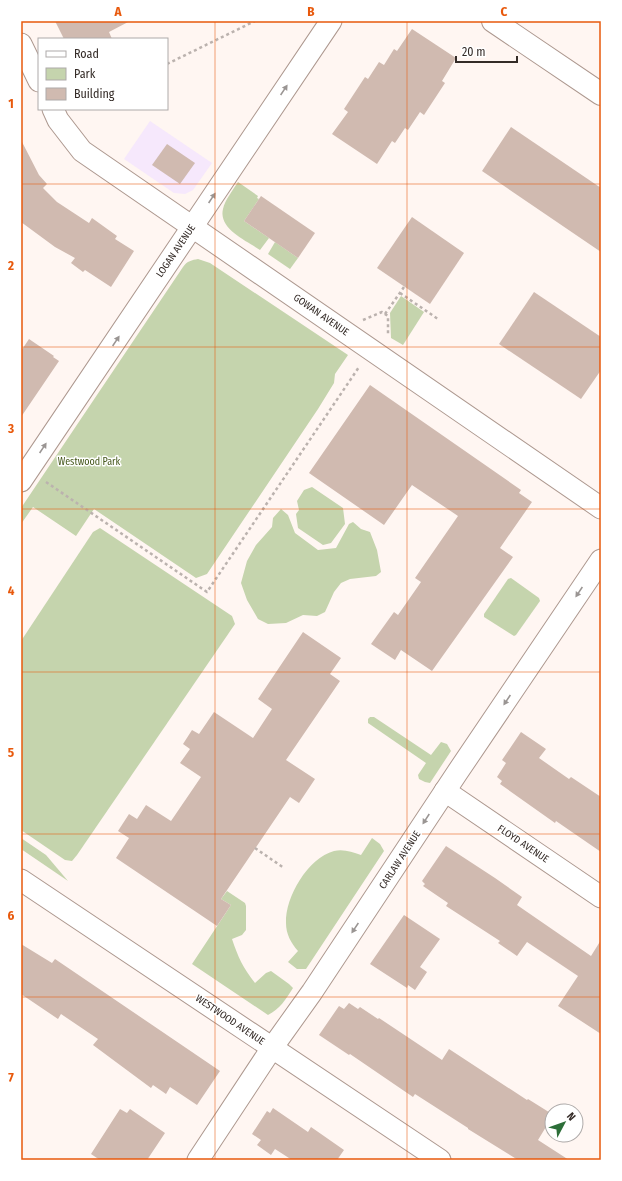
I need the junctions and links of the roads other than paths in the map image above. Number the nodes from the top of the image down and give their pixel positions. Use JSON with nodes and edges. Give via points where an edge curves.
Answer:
{"nodes":[{"id":1,"x":331,"y":21,"type":"edge"},
{"id":2,"x":493,"y":21,"type":"edge"},
{"id":3,"x":21,"y":44,"type":"edge"},
{"id":4,"x":38,"y":79,"type":"edge"},
{"id":5,"x":601,"y":94,"type":"edge"},
{"id":6,"x":53,"y":110,"type":"edge"},
{"id":7,"x":193,"y":226,"type":"junction"},
{"id":8,"x":21,"y":481,"type":"edge"},
{"id":9,"x":601,"y":508,"type":"edge"},
{"id":10,"x":601,"y":560,"type":"edge"},
{"id":11,"x":445,"y":791,"type":"junction"},
{"id":12,"x":21,"y":880,"type":"edge"},
{"id":13,"x":601,"y":897,"type":"edge"},
{"id":14,"x":272,"y":1048,"type":"junction"},
{"id":15,"x":198,"y":1160,"type":"edge"},
{"id":16,"x":440,"y":1160,"type":"edge"}],
"edges":[{"from":7,"to":1,"type":"street","name":"LOGAN AVENUE","one_way":true},
{"from":2,"to":5,"type":"street"},
{"from":3,"to":4,"type":"street"},
{"from":6,"to":7,"type":"street","name":"GOWAN AVENUE","via":[[58,120],[82,150]]},
{"from":8,"to":7,"type":"street","name":"LOGAN AVENUE","one_way":true},
{"from":7,"to":9,"type":"street","name":"GOWAN AVENUE"},
{"from":10,"to":11,"type":"street","name":"CARLAW AVENUE","one_way":true},
{"from":11,"to":13,"type":"street","name":"FLOYD AVENUE"},
{"from":11,"to":14,"type":"street","name":"CARLAW AVENUE","one_way":true},
{"from":12,"to":14,"type":"street","name":"WESTWOOD AVENUE"},
{"from":14,"to":15,"type":"street","name":"CARLAW AVENUE"},
{"from":14,"to":16,"type":"street","name":"WESTWOOD AVENUE"}]}
